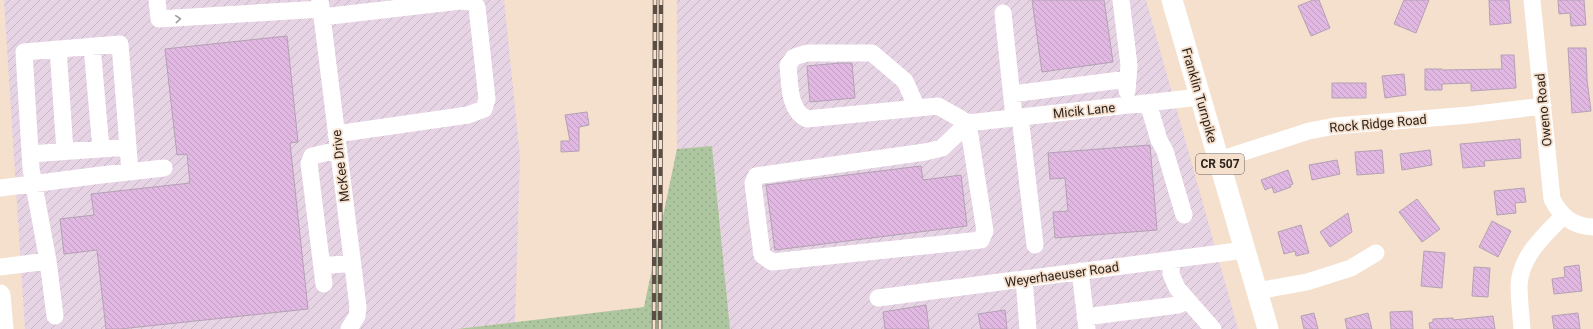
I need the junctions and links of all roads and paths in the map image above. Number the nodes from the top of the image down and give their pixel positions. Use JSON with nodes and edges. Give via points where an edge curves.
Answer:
{"nodes":[{"id":1,"x":157,"y":0,"type":"edge"},
{"id":2,"x":1121,"y":0,"type":"edge"},
{"id":3,"x":1172,"y":0,"type":"edge"},
{"id":4,"x":1532,"y":0,"type":"edge"},
{"id":5,"x":321,"y":9,"type":"edge"},
{"id":6,"x":1003,"y":13,"type":"dead end"},
{"id":7,"x":92,"y":46,"type":"junction"},
{"id":8,"x":58,"y":49,"type":"junction"},
{"id":9,"x":1128,"y":79,"type":"junction"},
{"id":10,"x":1012,"y":94,"type":"junction"},
{"id":11,"x":1200,"y":97,"type":"junction"},
{"id":12,"x":1148,"y":103,"type":"junction"},
{"id":13,"x":1126,"y":105,"type":"junction"},
{"id":14,"x":1542,"y":106,"type":"junction"},
{"id":15,"x":917,"y":108,"type":"junction"},
{"id":16,"x":1017,"y":117,"type":"junction"},
{"id":17,"x":968,"y":123,"type":"junction"},
{"id":18,"x":337,"y":142,"type":"junction"},
{"id":19,"x":128,"y":146,"type":"junction"},
{"id":20,"x":101,"y":149,"type":"junction"},
{"id":21,"x":65,"y":151,"type":"junction"},
{"id":22,"x":30,"y":154,"type":"junction"},
{"id":23,"x":1219,"y":160,"type":"junction"},
{"id":24,"x":164,"y":168,"type":"dead end"},
{"id":25,"x":130,"y":172,"type":"junction"},
{"id":26,"x":34,"y":183,"type":"junction"},
{"id":27,"x":0,"y":188,"type":"edge"},
{"id":28,"x":1184,"y":215,"type":"dead end"},
{"id":29,"x":1563,"y":216,"type":"junction"},
{"id":30,"x":1593,"y":227,"type":"edge"},
{"id":31,"x":1035,"y":245,"type":"dead end"},
{"id":32,"x":1245,"y":250,"type":"junction"},
{"id":33,"x":1376,"y":252,"type":"dead end"},
{"id":34,"x":1172,"y":260,"type":"junction"},
{"id":35,"x":48,"y":261,"type":"junction"},
{"id":36,"x":352,"y":263,"type":"junction"},
{"id":37,"x":322,"y":266,"type":"junction"},
{"id":38,"x":0,"y":267,"type":"edge"},
{"id":39,"x":1080,"y":271,"type":"junction"},
{"id":40,"x":1024,"y":279,"type":"junction"},
{"id":41,"x":324,"y":284,"type":"dead end"},
{"id":42,"x":1257,"y":290,"type":"junction"},
{"id":43,"x":0,"y":295,"type":"edge"},
{"id":44,"x":878,"y":298,"type":"dead end"},
{"id":45,"x":1187,"y":301,"type":"junction"},
{"id":46,"x":55,"y":316,"type":"dead end"},
{"id":47,"x":1086,"y":323,"type":"edge"},
{"id":48,"x":3,"y":329,"type":"edge"},
{"id":49,"x":349,"y":329,"type":"edge"},
{"id":50,"x":1028,"y":329,"type":"edge"},
{"id":51,"x":1213,"y":329,"type":"edge"},
{"id":52,"x":1268,"y":329,"type":"edge"},
{"id":53,"x":1522,"y":329,"type":"edge"}],
"edges":[{"from":1,"to":5,"type":"street","one_way":true,"via":[[159,19]]},
{"from":2,"to":9,"type":"street","via":[[1129,65]]},
{"from":3,"to":11,"type":"main road","name":"Franklin Turnpike","number":"CR 507"},
{"from":4,"to":14,"type":"street","name":"Oweno Road"},
{"from":5,"to":18,"type":"street","name":"McKee Drive"},
{"from":5,"to":18,"type":"street","via":[[460,1],[472,2],[477,7],[487,99],[484,109],[468,115]]},
{"from":6,"to":10,"type":"street"},
{"from":7,"to":8,"type":"street"},
{"from":7,"to":19,"type":"street","via":[[120,44]]},
{"from":7,"to":20,"type":"street"},
{"from":8,"to":21,"type":"street"},
{"from":8,"to":22,"type":"street","via":[[24,52]]},
{"from":9,"to":10,"type":"street"},
{"from":9,"to":13,"type":"street"},
{"from":10,"to":16,"type":"street"},
{"from":11,"to":12,"type":"street","name":"Micik Lane"},
{"from":11,"to":23,"type":"main road","name":"Franklin Turnpike","number":"CR 507"},
{"from":12,"to":13,"type":"street","name":"Micik Lane"},
{"from":12,"to":28,"type":"street"},
{"from":13,"to":16,"type":"street","name":"Micik Lane"},
{"from":14,"to":23,"type":"street","name":"Rock Ridge Road","via":[[1335,126],[1308,131]]},
{"from":14,"to":29,"type":"street","name":"Oweno Road","via":[[1550,190],[1552,199]]},
{"from":15,"to":15,"type":"street","via":[[807,119],[796,110],[790,94],[788,65],[794,57],[807,54],[872,53],[905,81]]},
{"from":15,"to":17,"type":"street","via":[[938,106]]},
{"from":16,"to":17,"type":"street","name":"Micik Lane"},
{"from":16,"to":31,"type":"street"},
{"from":17,"to":17,"type":"street","via":[[985,231],[981,240],[772,262],[762,255],[753,183],[756,176],[942,148]]},
{"from":18,"to":36,"type":"street","name":"McKee Drive"},
{"from":18,"to":37,"type":"street","via":[[312,156],[309,163]]},
{"from":19,"to":20,"type":"street"},
{"from":19,"to":25,"type":"street"},
{"from":20,"to":21,"type":"street"},
{"from":21,"to":22,"type":"street"},
{"from":22,"to":26,"type":"street"},
{"from":23,"to":32,"type":"main road","name":"Franklin Turnpike","number":"CR 507"},
{"from":24,"to":25,"type":"street"},
{"from":25,"to":26,"type":"street"},
{"from":26,"to":27,"type":"street"},
{"from":26,"to":35,"type":"street"},
{"from":29,"to":30,"type":"street","via":[[1572,222]]},
{"from":29,"to":53,"type":"street","via":[[1530,251],[1524,262],[1519,286]]},
{"from":32,"to":34,"type":"street","name":"Weyerhaeuser Road"},
{"from":32,"to":42,"type":"main road","name":"Franklin Turnpike","number":"CR 507"},
{"from":33,"to":42,"type":"street","via":[[1351,268],[1307,282]]},
{"from":34,"to":39,"type":"street","name":"Weyerhaeuser Road"},
{"from":34,"to":45,"type":"street","via":[[1171,274]]},
{"from":35,"to":38,"type":"street"},
{"from":35,"to":46,"type":"street"},
{"from":36,"to":37,"type":"street"},
{"from":36,"to":49,"type":"street","name":"McKee Drive","via":[[358,307],[357,316]]},
{"from":37,"to":41,"type":"street"},
{"from":39,"to":40,"type":"street","name":"Weyerhaeuser Road"},
{"from":39,"to":47,"type":"street"},
{"from":40,"to":44,"type":"street","name":"Weyerhaeuser Road"},
{"from":40,"to":50,"type":"street"},
{"from":42,"to":52,"type":"main road","name":"Franklin Turnpike","number":"CR 507"},
{"from":43,"to":48,"type":"main road"},
{"from":45,"to":47,"type":"street"},
{"from":45,"to":51,"type":"street"}]}
